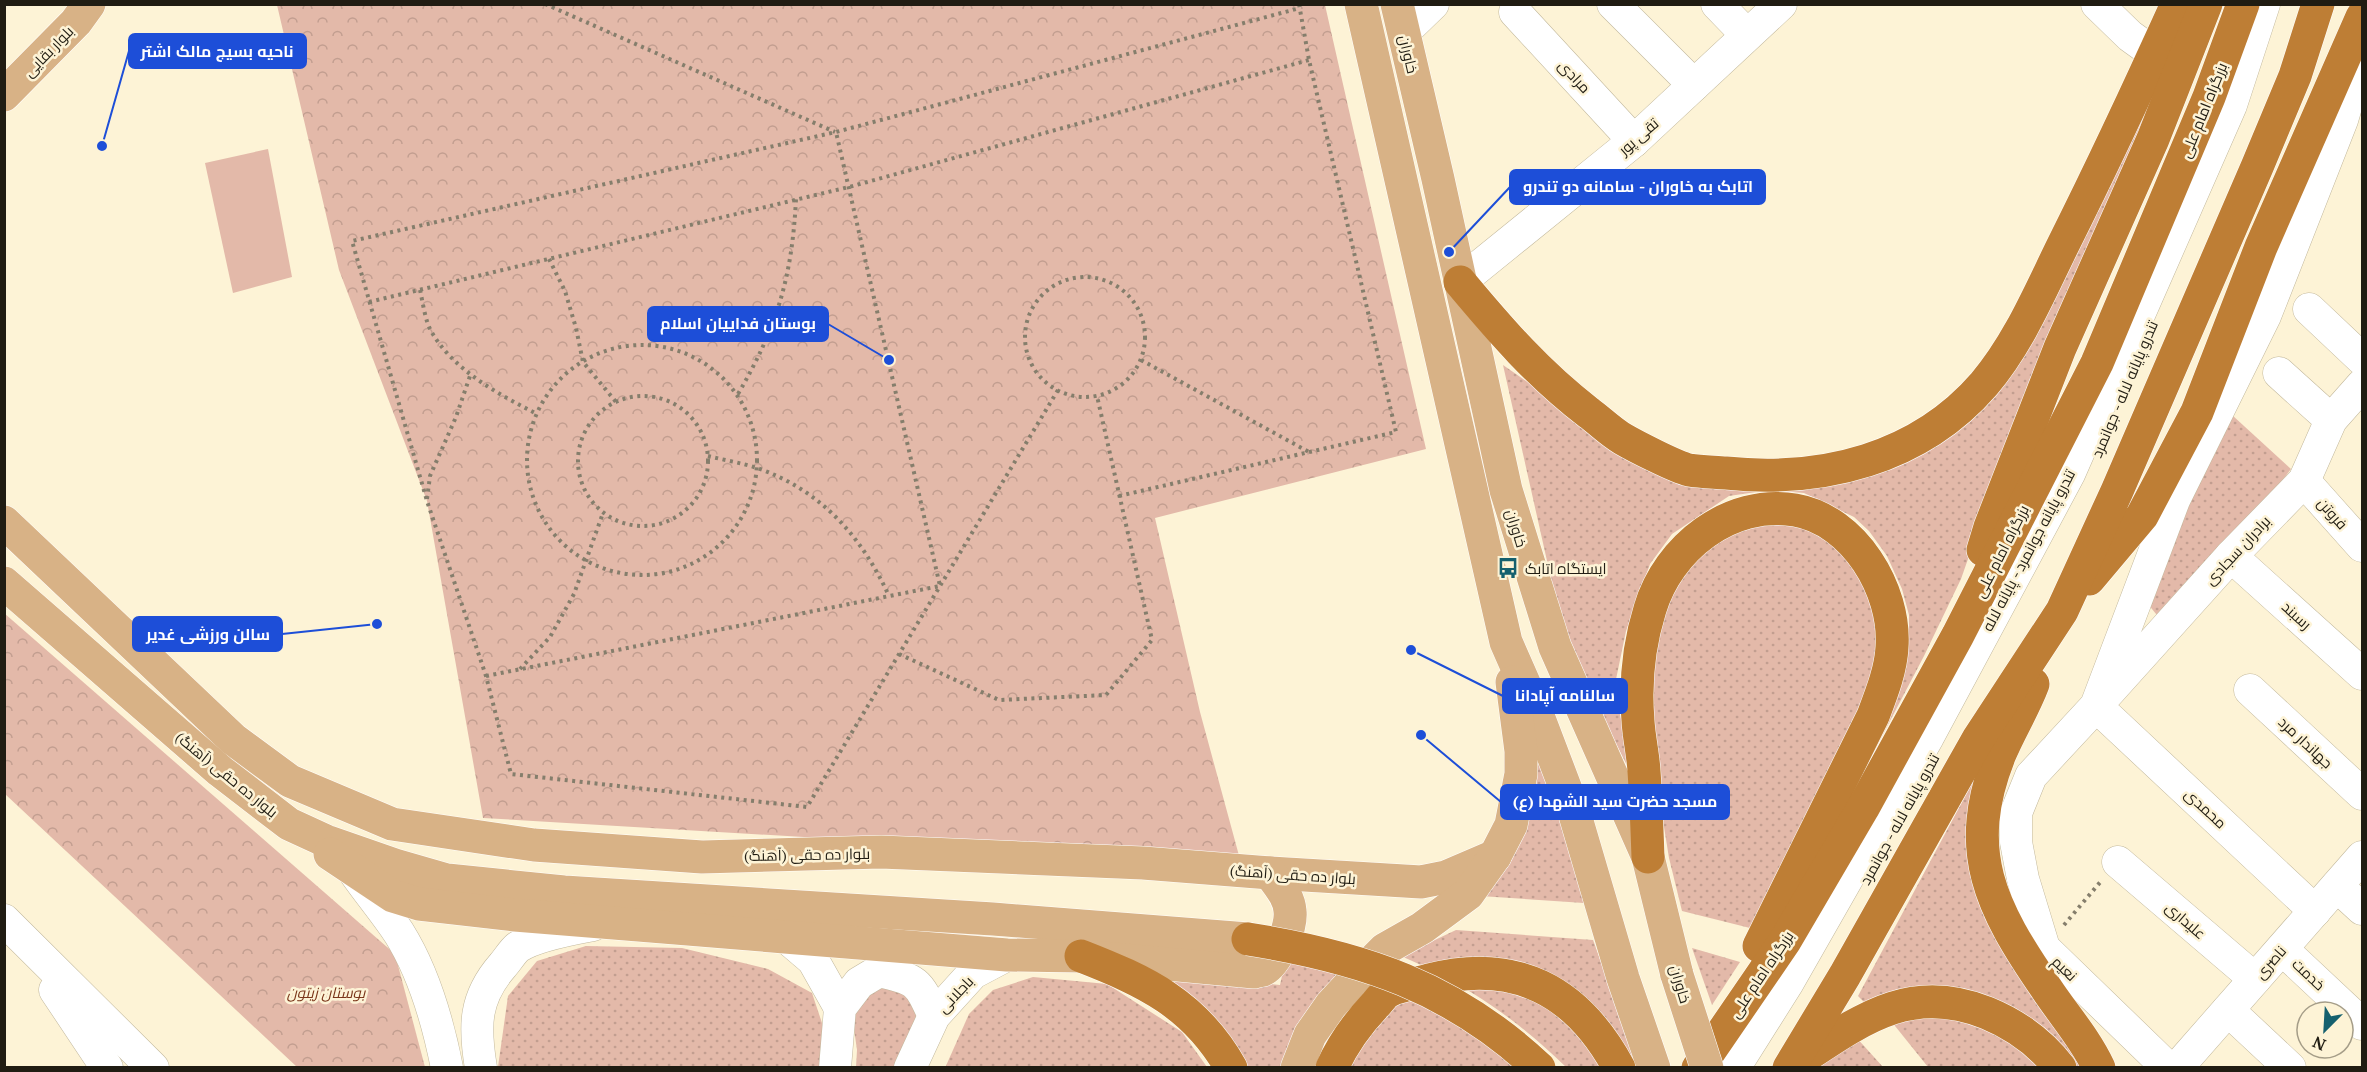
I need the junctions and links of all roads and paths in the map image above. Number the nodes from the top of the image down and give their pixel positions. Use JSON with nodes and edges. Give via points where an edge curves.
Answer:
{"nodes":[{"id":1,"x":89,"y":4,"type":"edge"},
{"id":2,"x":545,"y":4,"type":"edge"},
{"id":3,"x":1361,"y":4,"type":"edge"},
{"id":4,"x":1433,"y":4,"type":"edge"},
{"id":5,"x":1613,"y":4,"type":"edge"},
{"id":6,"x":1717,"y":4,"type":"edge"},
{"id":7,"x":1781,"y":4,"type":"edge"},
{"id":8,"x":2097,"y":4,"type":"edge"},
{"id":9,"x":2177,"y":4,"type":"edge"},
{"id":10,"x":2206,"y":4,"type":"edge"},
{"id":11,"x":2243,"y":4,"type":"edge"},
{"id":12,"x":2264,"y":4,"type":"edge"},
{"id":13,"x":2280,"y":4,"type":"edge"},
{"id":14,"x":2318,"y":4,"type":"edge"},
{"id":15,"x":1299,"y":6,"type":"edge"},
{"id":16,"x":1515,"y":12,"type":"dead end"},
{"id":17,"x":2362,"y":17,"type":"edge"},
{"id":18,"x":1401,"y":18,"type":"edge"},
{"id":19,"x":1747,"y":35,"type":"junction"},
{"id":20,"x":2143,"y":45,"type":"junction"},
{"id":21,"x":2362,"y":52,"type":"edge"},
{"id":22,"x":1310,"y":60,"type":"junction"},
{"id":23,"x":1694,"y":85,"type":"junction"},
{"id":24,"x":4,"y":95,"type":"edge"},
{"id":25,"x":836,"y":132,"type":"junction"},
{"id":26,"x":1634,"y":141,"type":"junction"},
{"id":27,"x":849,"y":187,"type":"junction"},
{"id":28,"x":796,"y":199,"type":"junction"},
{"id":29,"x":549,"y":259,"type":"junction"},
{"id":30,"x":1460,"y":282,"type":"junction"},
{"id":31,"x":420,"y":290,"type":"junction"},
{"id":32,"x":369,"y":303,"type":"junction"},
{"id":33,"x":2309,"y":309,"type":"dead end"},
{"id":34,"x":1142,"y":360,"type":"junction"},
{"id":35,"x":583,"y":362,"type":"junction"},
{"id":36,"x":471,"y":373,"type":"junction"},
{"id":37,"x":2280,"y":373,"type":"dead end"},
{"id":38,"x":2362,"y":381,"type":"edge"},
{"id":39,"x":1058,"y":390,"type":"junction"},
{"id":40,"x":738,"y":394,"type":"junction"},
{"id":41,"x":1097,"y":396,"type":"junction"},
{"id":42,"x":616,"y":402,"type":"junction"},
{"id":43,"x":537,"y":414,"type":"junction"},
{"id":44,"x":2331,"y":420,"type":"junction"},
{"id":45,"x":1310,"y":452,"type":"junction"},
{"id":46,"x":708,"y":456,"type":"junction"},
{"id":47,"x":758,"y":469,"type":"junction"},
{"id":48,"x":2304,"y":481,"type":"junction"},
{"id":49,"x":1119,"y":496,"type":"junction"},
{"id":50,"x":427,"y":501,"type":"junction"},
{"id":51,"x":603,"y":513,"type":"junction"},
{"id":52,"x":4,"y":522,"type":"edge"},
{"id":53,"x":2362,"y":546,"type":"edge"},
{"id":54,"x":2231,"y":556,"type":"junction"},
{"id":55,"x":586,"y":561,"type":"junction"},
{"id":56,"x":4,"y":583,"type":"edge"},
{"id":57,"x":940,"y":586,"type":"junction"},
{"id":58,"x":889,"y":596,"type":"junction"},
{"id":59,"x":2062,"y":611,"type":"junction"},
{"id":60,"x":1958,"y":635,"type":"junction"},
{"id":61,"x":1506,"y":642,"type":"junction"},
{"id":62,"x":899,"y":654,"type":"junction"},
{"id":63,"x":519,"y":669,"type":"junction"},
{"id":64,"x":2362,"y":674,"type":"edge"},
{"id":65,"x":486,"y":676,"type":"junction"},
{"id":66,"x":2250,"y":690,"type":"dead end"},
{"id":67,"x":2096,"y":706,"type":"junction"},
{"id":68,"x":2362,"y":794,"type":"edge"},
{"id":69,"x":301,"y":830,"type":"junction"},
{"id":70,"x":1495,"y":856,"type":"junction"},
{"id":71,"x":1648,"y":857,"type":"junction"},
{"id":72,"x":2362,"y":857,"type":"edge"},
{"id":73,"x":2118,"y":862,"type":"joint"},
{"id":74,"x":352,"y":870,"type":"junction"},
{"id":75,"x":1270,"y":873,"type":"junction"},
{"id":76,"x":2337,"y":886,"type":"junction"},
{"id":77,"x":2362,"y":909,"type":"edge"},
{"id":78,"x":2315,"y":911,"type":"junction"},
{"id":79,"x":603,"y":922,"type":"junction"},
{"id":80,"x":9,"y":925,"type":"edge"},
{"id":81,"x":786,"y":937,"type":"junction"},
{"id":82,"x":1248,"y":939,"type":"joint"},
{"id":83,"x":2044,"y":948,"type":"junction"},
{"id":84,"x":2282,"y":949,"type":"junction"},
{"id":85,"x":1007,"y":955,"type":"junction"},
{"id":86,"x":1080,"y":956,"type":"junction"},
{"id":87,"x":2255,"y":979,"type":"junction"},
{"id":88,"x":840,"y":1008,"type":"junction"},
{"id":89,"x":2228,"y":1010,"type":"junction"},
{"id":90,"x":934,"y":1016,"type":"junction"},
{"id":91,"x":1732,"y":1017,"type":"junction"},
{"id":92,"x":2362,"y":1024,"type":"edge"},
{"id":93,"x":1617,"y":1065,"type":"edge"},
{"id":94,"x":1789,"y":1067,"type":"edge"},
{"id":95,"x":108,"y":1068,"type":"edge"},
{"id":96,"x":153,"y":1068,"type":"edge"},
{"id":97,"x":447,"y":1068,"type":"edge"},
{"id":98,"x":481,"y":1068,"type":"edge"},
{"id":99,"x":836,"y":1068,"type":"edge"},
{"id":100,"x":909,"y":1068,"type":"edge"},
{"id":101,"x":1230,"y":1068,"type":"edge"},
{"id":102,"x":1298,"y":1068,"type":"edge"},
{"id":103,"x":1332,"y":1068,"type":"edge"},
{"id":104,"x":1539,"y":1068,"type":"edge"},
{"id":105,"x":1654,"y":1068,"type":"edge"},
{"id":106,"x":1698,"y":1068,"type":"edge"},
{"id":107,"x":1707,"y":1068,"type":"edge"},
{"id":108,"x":1734,"y":1068,"type":"edge"},
{"id":109,"x":1752,"y":1068,"type":"edge"},
{"id":110,"x":2060,"y":1068,"type":"edge"},
{"id":111,"x":2099,"y":1068,"type":"edge"},
{"id":112,"x":2168,"y":1068,"type":"edge"},
{"id":113,"x":2178,"y":1068,"type":"edge"},
{"id":114,"x":2290,"y":1068,"type":"edge"}],
"edges":[{"from":1,"to":24,"type":"main road","name":"بلوار بقایی"},
{"from":2,"to":25,"type":"path"},
{"from":3,"to":61,"type":"main road"},
{"from":4,"to":18,"type":"street"},
{"from":5,"to":23,"type":"street"},
{"from":6,"to":19,"type":"street"},
{"from":7,"to":19,"type":"street","name":"تقی پور"},
{"from":8,"to":20,"type":"street"},
{"from":9,"to":20,"type":"highway"},
{"from":10,"to":60,"type":"highway","via":[[2056,358],[1990,527]]},
{"from":11,"to":60,"type":"highway","name":"بزرگراه امام علی","via":[[2204,108],[2097,363]]},
{"from":12,"to":108,"type":"street","name":"تندرو پایانه جوانمرد - پایانه لاله","via":[[2231,105],[2069,474],[1928,737],[1787,984]]},
{"from":13,"to":109,"type":"street","name":"تندرو پایانه لاله - جوانمرد","via":[[2203,203],[2051,550],[1801,993]]},
{"from":14,"to":59,"type":"highway","via":[[2295,76],[2257,167]]},
{"from":15,"to":22,"type":"path"},
{"from":15,"to":25,"type":"path"},
{"from":16,"to":26,"type":"street","name":"مرادی"},
{"from":17,"to":59,"type":"highway","via":[[2261,247],[2197,412],[2142,516]]},
{"from":18,"to":30,"type":"main road","name":"خاوران"},
{"from":19,"to":23,"type":"street","name":"تقی پور"},
{"from":20,"to":30,"type":"highway","via":[[2102,167],[2004,358],[1955,412],[1917,439],[1870,461],[1813,474],[1748,475],[1688,470],[1622,438],[1554,386]]},
{"from":21,"to":67,"type":"street","via":[[2342,120],[2265,316],[2174,500]]},
{"from":22,"to":27,"type":"path"},
{"from":22,"to":45,"type":"path","via":[[1396,432]]},
{"from":23,"to":26,"type":"street","name":"تقی پور"},
{"from":25,"to":27,"type":"path"},
{"from":25,"to":32,"type":"path","via":[[352,241]]},
{"from":26,"to":30,"type":"street","name":"تقی پور"},
{"from":27,"to":28,"type":"path"},
{"from":27,"to":57,"type":"path"},
{"from":28,"to":29,"type":"path"},
{"from":28,"to":40,"type":"path","via":[[790,268],[778,312]]},
{"from":29,"to":31,"type":"path"},
{"from":29,"to":35,"type":"path","via":[[565,291]]},
{"from":30,"to":71,"type":"main road","name":"خاوران","via":[[1506,490],[1555,647]]},
{"from":31,"to":32,"type":"path"},
{"from":31,"to":36,"type":"path","via":[[430,330],[453,360]]},
{"from":32,"to":50,"type":"path"},
{"from":33,"to":38,"type":"street"},
{"from":34,"to":39,"type":"path","via":[[1146,340],[1135,302],[1121,288],[1103,279],[1083,276],[1064,280],[1047,290],[1026,323],[1025,343],[1031,362],[1042,379]]},
{"from":34,"to":41,"type":"path","via":[[1116,389]]},
{"from":34,"to":45,"type":"path"},
{"from":35,"to":40,"type":"path","via":[[599,352],[635,344],[674,349],[710,365]]},
{"from":35,"to":42,"type":"path"},
{"from":35,"to":43,"type":"path","via":[[567,371],[543,399]]},
{"from":36,"to":43,"type":"path","via":[[500,395]]},
{"from":36,"to":50,"type":"path","via":[[430,476]]},
{"from":37,"to":44,"type":"street"},
{"from":38,"to":44,"type":"street","name":"برادران سجادی"},
{"from":39,"to":41,"type":"path","via":[[1077,397]]},
{"from":39,"to":57,"type":"path"},
{"from":40,"to":47,"type":"path","via":[[754,429]]},
{"from":41,"to":49,"type":"path"},
{"from":42,"to":46,"type":"path","via":[[636,396],[676,405],[703,436]]},
{"from":42,"to":51,"type":"path","via":[[597,414],[584,432],[578,454],[579,476],[588,497]]},
{"from":43,"to":55,"type":"path","via":[[529,434],[527,471],[536,506],[556,538]]},
{"from":44,"to":48,"type":"street","name":"برادران سجادی"},
{"from":45,"to":49,"type":"path"},
{"from":46,"to":47,"type":"path"},
{"from":46,"to":51,"type":"path","via":[[706,477],[698,496],[685,512],[667,522],[645,527],[623,524]]},
{"from":47,"to":55,"type":"path","via":[[748,506],[727,539],[695,563],[658,574],[620,574]]},
{"from":47,"to":58,"type":"path","via":[[806,492],[847,526]]},
{"from":48,"to":53,"type":"street","name":"فروتن"},
{"from":48,"to":54,"type":"street","name":"برادران سجادی"},
{"from":49,"to":62,"type":"path","via":[[1152,640],[1106,695],[999,700]]},
{"from":50,"to":65,"type":"path"},
{"from":51,"to":55,"type":"path"},
{"from":52,"to":75,"type":"main road","name":"بلوار ده حقی (آهنگ)","via":[[233,738],[290,781],[392,824],[534,845],[702,857],[881,852],[1143,863]]},
{"from":54,"to":64,"type":"street","name":"رسبند"},
{"from":54,"to":67,"type":"street","name":"برادران سجادی"},
{"from":55,"to":63,"type":"path","via":[[574,594],[550,637]]},
{"from":56,"to":69,"type":"main road","name":"بلوار ده حقی (آهنگ)","via":[[220,771]]},
{"from":57,"to":58,"type":"path"},
{"from":57,"to":62,"type":"path"},
{"from":58,"to":63,"type":"path"},
{"from":59,"to":94,"type":"highway","via":[[1978,740]]},
{"from":59,"to":111,"type":"highway","via":[[1991,782],[1983,816],[1983,860],[2004,921]]},
{"from":60,"to":91,"type":"highway","name":"بزرگراه امام علی","via":[[1785,941]]},
{"from":61,"to":70,"type":"main road","via":[[1521,774],[1511,825]]},
{"from":61,"to":105,"type":"main road","via":[[1573,808]]},
{"from":62,"to":65,"type":"path","via":[[807,807],[511,774]]},
{"from":63,"to":65,"type":"path"},
{"from":66,"to":68,"type":"street","name":"جهاندار مرد"},
{"from":67,"to":78,"type":"street","name":"محمدی"},
{"from":67,"to":83,"type":"street","name":"برادران سجادی","via":[[2031,776],[2016,813],[2016,842],[2023,879]]},
{"from":69,"to":74,"type":"main road"},
{"from":69,"to":82,"type":"main road","name":"بلوار ده حقی (آهنگ)","via":[[447,880],[564,892]]},
{"from":70,"to":75,"type":"main road","name":"بلوار ده حقی (آهنگ)","via":[[1446,877],[1421,882]]},
{"from":70,"to":102,"type":"main road","via":[[1468,894],[1385,949],[1356,978],[1310,1035]]},
{"from":71,"to":91,"type":"highway","via":[[1637,679],[1644,632],[1657,591],[1671,565],[1692,540],[1734,518],[1766,508],[1796,510],[1827,522],[1861,550],[1881,584],[1891,620],[1893,647],[1889,668],[1873,716],[1765,932]]},
{"from":71,"to":107,"type":"main road","name":"خاوران","bridge":true,"via":[[1677,975]]},
{"from":72,"to":76,"type":"street","name":"ناصری"},
{"from":73,"to":83,"type":"path","name":"نعیم"},
{"from":73,"to":87,"type":"street","name":"علیداری"},
{"from":74,"to":79,"type":"main road","via":[[393,896],[419,904]]},
{"from":74,"to":97,"type":"street","via":[[399,934],[419,970]]},
{"from":75,"to":86,"type":"main road","via":[[1286,897],[1289,928],[1278,952],[1264,969],[1254,972]]},
{"from":76,"to":77,"type":"street"},
{"from":76,"to":78,"type":"street","name":"ناصری"},
{"from":78,"to":84,"type":"street","name":"ناصری"},
{"from":79,"to":81,"type":"main road"},
{"from":79,"to":98,"type":"street","via":[[550,934],[518,947],[494,975],[483,993],[476,1019]]},
{"from":80,"to":95,"type":"street"},
{"from":80,"to":96,"type":"street"},
{"from":81,"to":85,"type":"main road"},
{"from":81,"to":88,"type":"street","via":[[813,960]]},
{"from":82,"to":104,"type":"highway","bridge":true,"via":[[1338,956],[1390,973],[1483,1021]]},
{"from":83,"to":112,"type":"street","name":"نعیم"},
{"from":84,"to":87,"type":"street","name":"ناصری"},
{"from":84,"to":92,"type":"street","name":"خدمت"},
{"from":85,"to":86,"type":"main road"},
{"from":85,"to":90,"type":"street","name":"باجلانی","via":[[973,973]]},
{"from":86,"to":101,"type":"highway","via":[[1136,978],[1187,1012],[1221,1051]]},
{"from":87,"to":89,"type":"street","name":"ناصری"},
{"from":88,"to":90,"type":"street","name":"باجلانی","via":[[859,983],[879,971],[903,976],[920,986]]},
{"from":88,"to":99,"type":"street"},
{"from":89,"to":113,"type":"street","name":"ناصری"},
{"from":89,"to":114,"type":"street"},
{"from":90,"to":100,"type":"street","name":"باجلانی"},
{"from":91,"to":106,"type":"highway","name":"بزرگراه امام علی"},
{"from":93,"to":103,"type":"highway","via":[[1588,1023],[1555,994],[1510,976],[1481,972],[1445,976],[1388,991],[1348,1038]]},
{"from":94,"to":110,"type":"highway","via":[[1884,1011],[1925,1001],[1966,1005],[2000,1018],[2049,1053]]}]}
